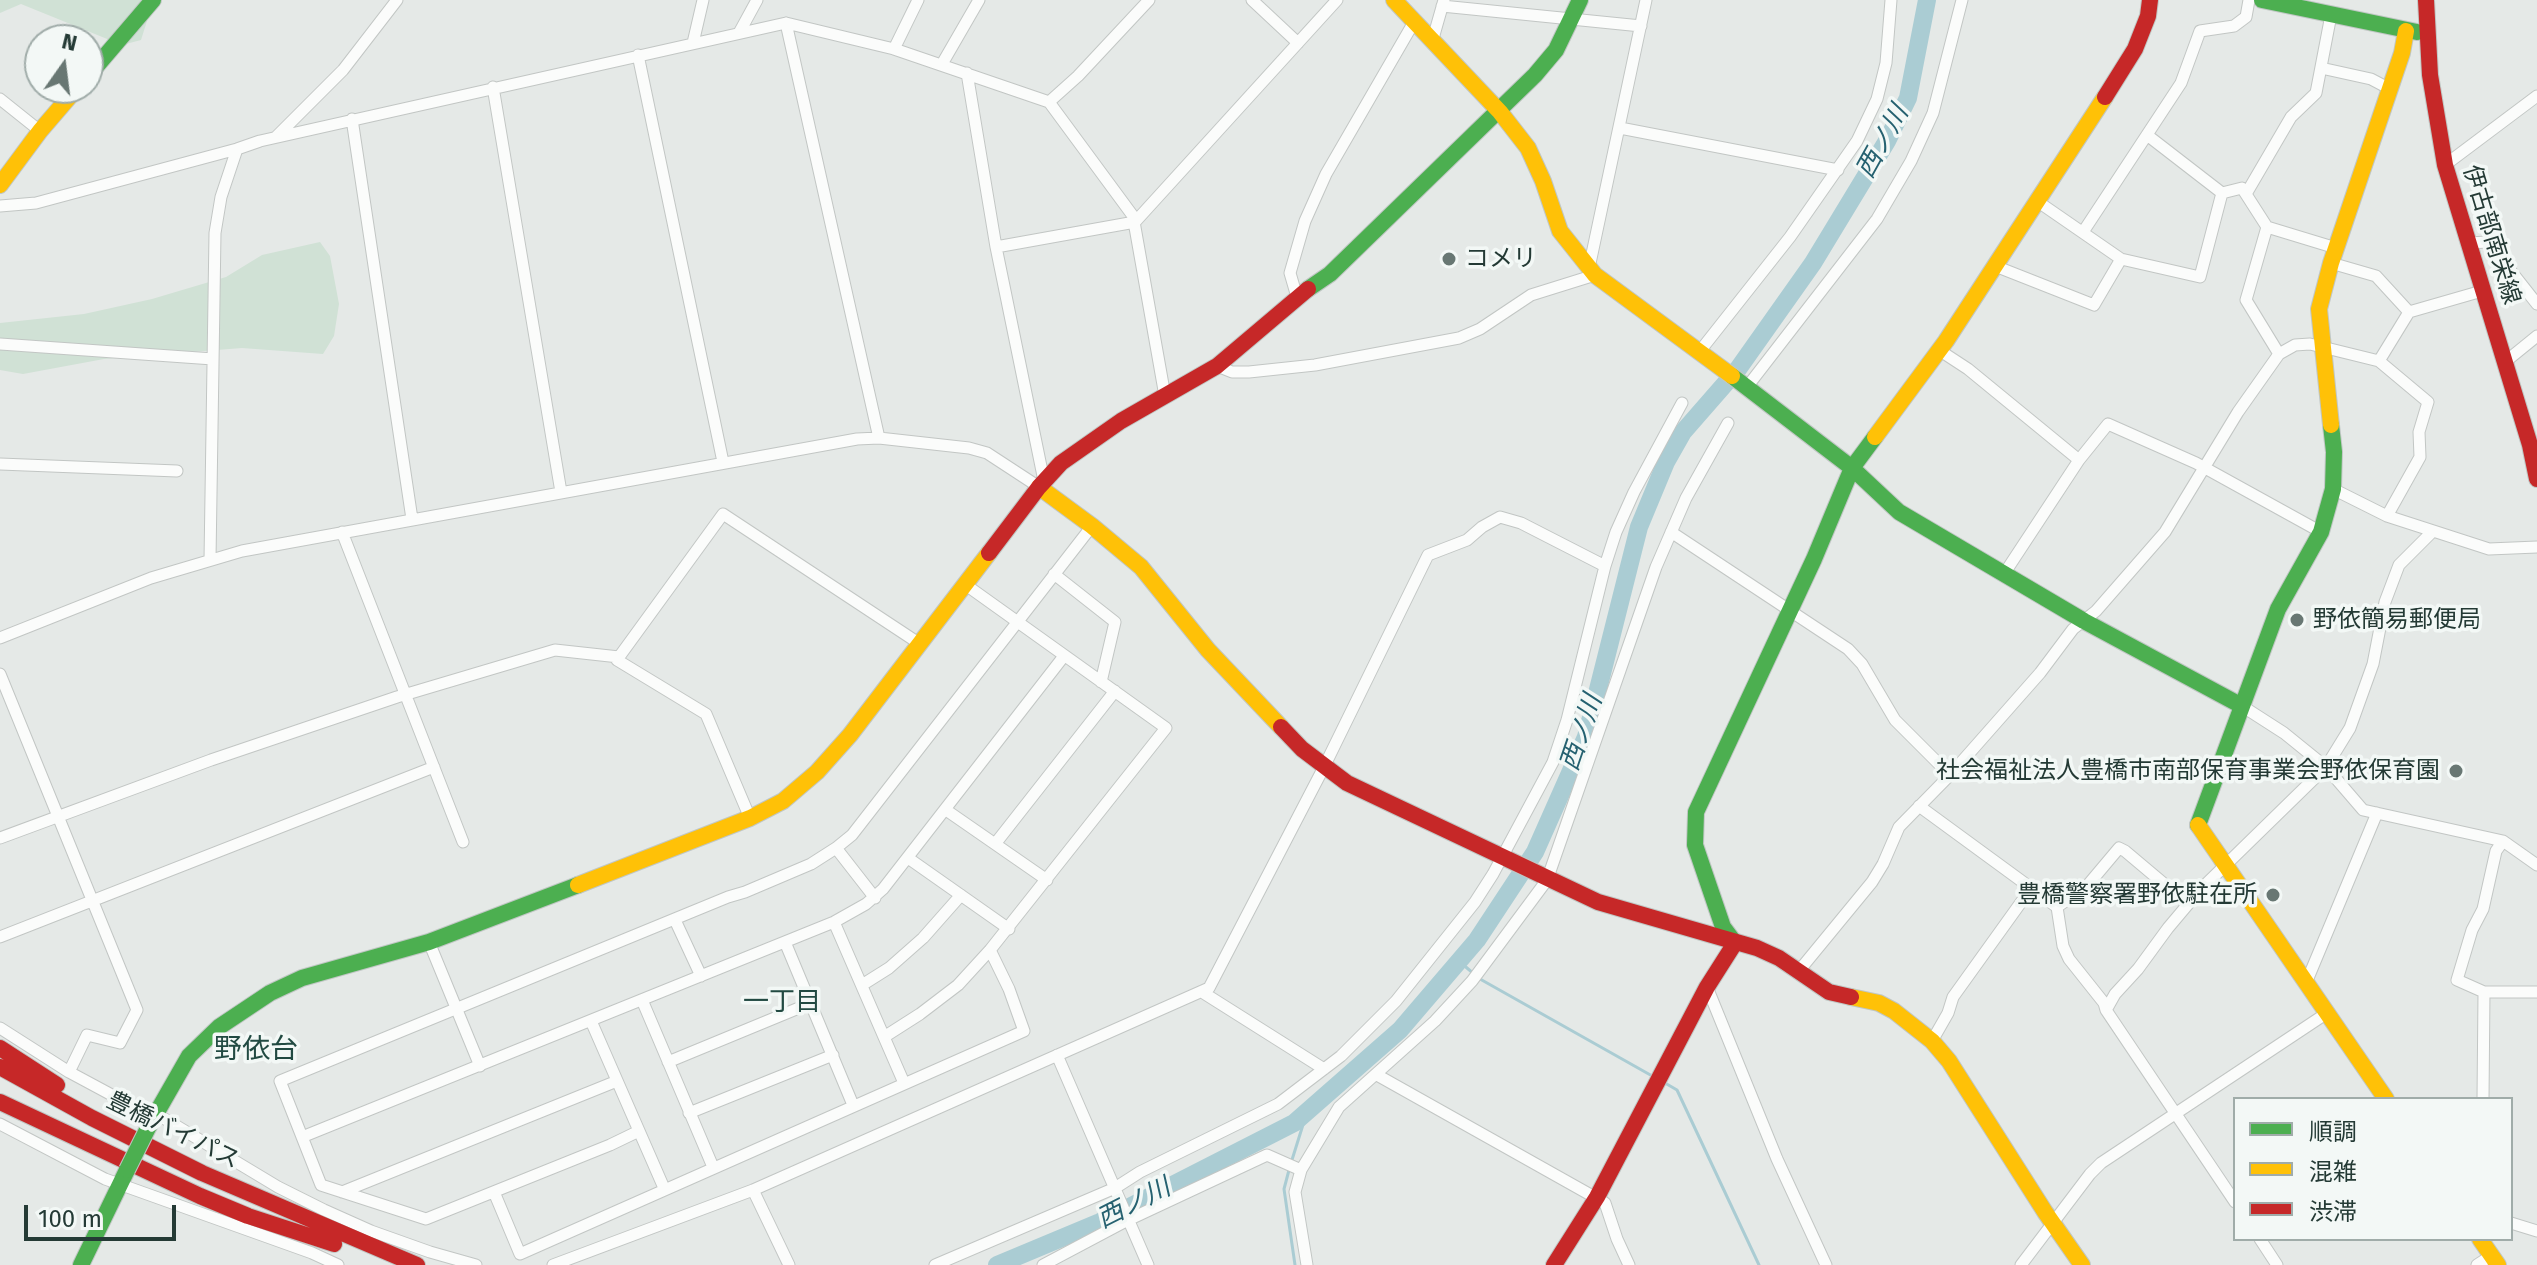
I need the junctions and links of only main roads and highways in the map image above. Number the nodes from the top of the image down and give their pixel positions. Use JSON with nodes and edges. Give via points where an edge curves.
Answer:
{"nodes":[{"id":1,"x":1394,"y":0,"type":"edge"},
{"id":2,"x":1580,"y":0,"type":"edge"},
{"id":3,"x":2150,"y":0,"type":"edge"},
{"id":4,"x":2262,"y":0,"type":"edge"},
{"id":5,"x":2426,"y":0,"type":"edge"},
{"id":6,"x":148,"y":2,"type":"edge"},
{"id":7,"x":2327,"y":9,"type":"edge"},
{"id":8,"x":2406,"y":31,"type":"junction"},
{"id":9,"x":2427,"y":33,"type":"junction"},
{"id":10,"x":104,"y":56,"type":"edge"},
{"id":11,"x":63,"y":104,"type":"edge"},
{"id":12,"x":1500,"y":112,"type":"junction"},
{"id":13,"x":0,"y":185,"type":"edge"},
{"id":14,"x":1852,"y":468,"type":"junction"},
{"id":15,"x":2537,"y":479,"type":"edge"},
{"id":16,"x":1042,"y":484,"type":"junction"},
{"id":17,"x":2242,"y":706,"type":"junction"},
{"id":18,"x":1735,"y":943,"type":"junction"},
{"id":19,"x":0,"y":1048,"type":"edge"},
{"id":20,"x":0,"y":1067,"type":"edge"},
{"id":21,"x":2385,"y":1097,"type":"edge"},
{"id":22,"x":0,"y":1102,"type":"edge"},
{"id":23,"x":92,"y":1118,"type":"junction"},
{"id":24,"x":2481,"y":1241,"type":"edge"},
{"id":25,"x":2489,"y":1262,"type":"edge"},
{"id":26,"x":81,"y":1265,"type":"edge"},
{"id":27,"x":406,"y":1265,"type":"edge"},
{"id":28,"x":417,"y":1265,"type":"edge"},
{"id":29,"x":1554,"y":1265,"type":"edge"},
{"id":30,"x":2082,"y":1265,"type":"edge"}],
"edges":[{"from":1,"to":12,"type":"main road"},
{"from":2,"to":12,"type":"main road","via":[[1556,50]]},
{"from":3,"to":14,"type":"main road","via":[[2135,49],[1939,350]]},
{"from":4,"to":7,"type":"main road"},
{"from":5,"to":9,"type":"main road","name":"伊古部南栄線"},
{"from":6,"to":10,"type":"main road"},
{"from":7,"to":8,"type":"main road"},
{"from":8,"to":9,"type":"main road"},
{"from":8,"to":17,"type":"main road","via":[[2319,309],[2333,489],[2321,532],[2278,609]]},
{"from":9,"to":15,"type":"main road","name":"伊古部南栄線","via":[[2445,165]]},
{"from":11,"to":13,"type":"main road"},
{"from":12,"to":14,"type":"main road","via":[[1528,148],[1560,231],[1592,272]]},
{"from":12,"to":16,"type":"main road","via":[[1341,264],[1217,366],[1078,449]]},
{"from":14,"to":17,"type":"main road","via":[[1899,512]]},
{"from":14,"to":18,"type":"main road","via":[[1696,812],[1695,845],[1723,927]]},
{"from":16,"to":18,"type":"main road","via":[[1151,578],[1208,650],[1302,749],[1347,783],[1598,902]]},
{"from":16,"to":26,"type":"main road","bridge":true,"via":[[850,735],[783,801],[429,942],[302,978],[219,1027],[189,1056]]},
{"from":17,"to":21,"type":"main road","via":[[2198,825]]},
{"from":18,"to":29,"type":"main road","via":[[1597,1197]]},
{"from":18,"to":30,"type":"main road","via":[[1779,958],[1829,992],[1879,1003],[1932,1041]]},
{"from":19,"to":23,"type":"main road","via":[[73,1095]]},
{"from":20,"to":23,"type":"main road","name":"豊橋バイパス"},
{"from":22,"to":27,"type":"main road","via":[[248,1216]]},
{"from":23,"to":28,"type":"main road","name":"豊橋バイパス","via":[[202,1173]]},
{"from":24,"to":25,"type":"main road"}]}
